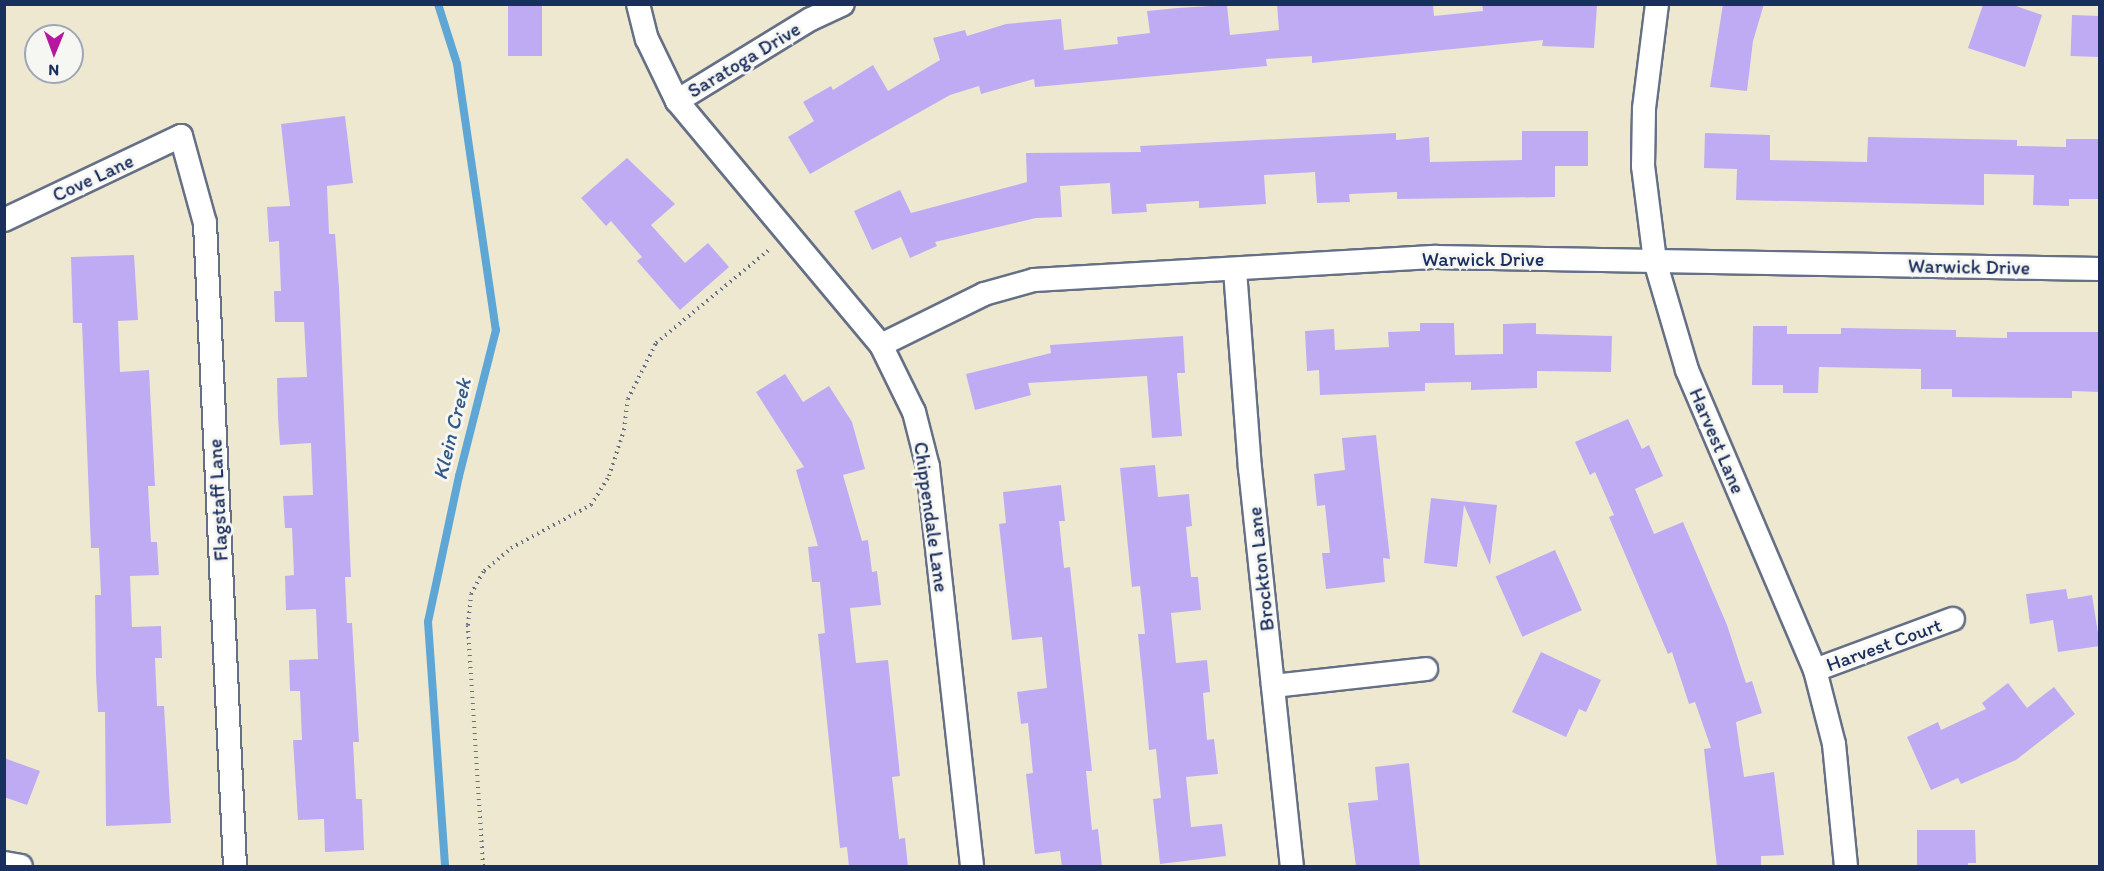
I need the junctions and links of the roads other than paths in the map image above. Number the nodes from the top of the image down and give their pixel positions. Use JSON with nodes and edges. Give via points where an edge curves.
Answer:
{"nodes":[{"id":1,"x":638,"y":4,"type":"edge"},
{"id":2,"x":843,"y":4,"type":"edge"},
{"id":3,"x":1657,"y":4,"type":"edge"},
{"id":4,"x":677,"y":101,"type":"junction"},
{"id":5,"x":182,"y":136,"type":"joint"},
{"id":6,"x":4,"y":220,"type":"edge"},
{"id":7,"x":1655,"y":261,"type":"junction"},
{"id":8,"x":2100,"y":269,"type":"edge"},
{"id":9,"x":1235,"y":270,"type":"junction"},
{"id":10,"x":881,"y":345,"type":"junction"},
{"id":11,"x":1953,"y":620,"type":"dead end"},
{"id":12,"x":1426,"y":669,"type":"dead end"},
{"id":13,"x":1815,"y":670,"type":"junction"},
{"id":14,"x":1273,"y":686,"type":"junction"},
{"id":15,"x":4,"y":863,"type":"edge"},
{"id":16,"x":21,"y":867,"type":"edge"},
{"id":17,"x":235,"y":867,"type":"edge"},
{"id":18,"x":972,"y":867,"type":"edge"},
{"id":19,"x":1292,"y":867,"type":"edge"},
{"id":20,"x":1846,"y":867,"type":"edge"}],
"edges":[{"from":1,"to":4,"type":"street","name":"Chippendale Lane","via":[[647,39]]},
{"from":2,"to":4,"type":"street","name":"Saratoga Drive","via":[[811,19]]},
{"from":3,"to":7,"type":"street","name":"Harvest Lane","via":[[1643,143]]},
{"from":4,"to":10,"type":"street","name":"Chippendale Lane"},
{"from":5,"to":6,"type":"street","name":"Cove Lane"},
{"from":5,"to":17,"type":"street","name":"Flagstaff Lane","via":[[204,224]]},
{"from":7,"to":8,"type":"street","name":"Warwick Drive"},
{"from":7,"to":9,"type":"street","name":"Warwick Drive","via":[[1436,258]]},
{"from":7,"to":13,"type":"street","name":"Harvest Lane","via":[[1687,370]]},
{"from":9,"to":10,"type":"street","name":"Warwick Drive","via":[[1034,280],[984,294]]},
{"from":9,"to":14,"type":"street","name":"Brockton Lane"},
{"from":10,"to":18,"type":"street","name":"Chippendale Lane","via":[[914,412],[928,467]]},
{"from":11,"to":13,"type":"street","name":"Harvest Court"},
{"from":12,"to":14,"type":"street"},
{"from":13,"to":20,"type":"street","name":"Harvest Lane","via":[[1834,744]]},
{"from":14,"to":19,"type":"street","name":"Brockton Lane"},
{"from":15,"to":16,"type":"street"}]}
